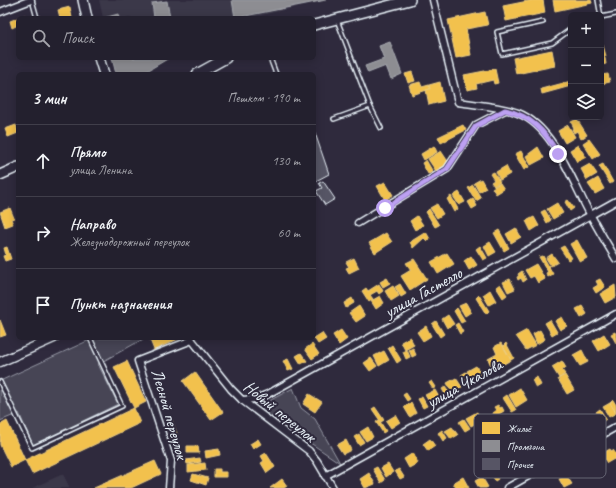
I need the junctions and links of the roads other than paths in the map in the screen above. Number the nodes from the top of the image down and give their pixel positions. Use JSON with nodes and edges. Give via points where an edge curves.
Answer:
{"nodes":[{"id":1,"x":32,"y":0,"type":"edge"},
{"id":2,"x":83,"y":0,"type":"edge"},
{"id":3,"x":410,"y":0,"type":"edge"},
{"id":4,"x":433,"y":0,"type":"edge"},
{"id":5,"x":598,"y":0,"type":"edge"},
{"id":6,"x":0,"y":12,"type":"edge"},
{"id":7,"x":600,"y":12,"type":"edge"},
{"id":8,"x":616,"y":14,"type":"edge"},
{"id":9,"x":36,"y":16,"type":"edge"},
{"id":10,"x":87,"y":16,"type":"edge"},
{"id":11,"x":604,"y":16,"type":"edge"},
{"id":12,"x":336,"y":19,"type":"junction"},
{"id":13,"x":543,"y":22,"type":"dead end"},
{"id":14,"x":316,"y":24,"type":"edge"},
{"id":15,"x":568,"y":31,"type":"edge"},
{"id":16,"x":100,"y":60,"type":"edge"},
{"id":17,"x":222,"y":60,"type":"edge"},
{"id":18,"x":271,"y":60,"type":"edge"},
{"id":19,"x":103,"y":72,"type":"edge"},
{"id":20,"x":202,"y":72,"type":"edge"},
{"id":21,"x":275,"y":72,"type":"edge"},
{"id":22,"x":370,"y":106,"type":"junction"},
{"id":23,"x":505,"y":110,"type":"junction"},
{"id":24,"x":334,"y":119,"type":"dead end"},
{"id":25,"x":381,"y":128,"type":"dead end"},
{"id":26,"x":16,"y":168,"type":"edge"},
{"id":27,"x":0,"y":175,"type":"edge"},
{"id":28,"x":616,"y":201,"type":"edge"},
{"id":29,"x":590,"y":215,"type":"junction"},
{"id":30,"x":358,"y":223,"type":"dead end"},
{"id":31,"x":616,"y":259,"type":"edge"},
{"id":32,"x":616,"y":314,"type":"edge"},
{"id":33,"x":50,"y":340,"type":"edge"},
{"id":34,"x":91,"y":340,"type":"edge"},
{"id":35,"x":189,"y":340,"type":"edge"},
{"id":36,"x":192,"y":340,"type":"edge"},
{"id":37,"x":0,"y":362,"type":"edge"},
{"id":38,"x":0,"y":382,"type":"edge"},
{"id":39,"x":242,"y":400,"type":"junction"},
{"id":40,"x":616,"y":427,"type":"edge"},
{"id":41,"x":606,"y":433,"type":"edge"},
{"id":42,"x":325,"y":476,"type":"junction"},
{"id":43,"x":525,"y":478,"type":"edge"},
{"id":44,"x":169,"y":488,"type":"edge"},
{"id":45,"x":333,"y":488,"type":"edge"},
{"id":46,"x":507,"y":488,"type":"edge"}],
"edges":[{"from":1,"to":6,"type":"street"},
{"from":1,"to":9,"type":"lane"},
{"from":2,"to":10,"type":"main road"},
{"from":3,"to":12,"type":"main road"},
{"from":4,"to":23,"type":"street","via":[[458,102]]},
{"from":5,"to":7,"type":"lane"},
{"from":8,"to":11,"type":"lane"},
{"from":12,"to":14,"type":"main road"},
{"from":12,"to":22,"type":"lane"},
{"from":13,"to":15,"type":"lane","via":[[497,32],[502,54],[552,43]]},
{"from":16,"to":19,"type":"main road"},
{"from":17,"to":20,"type":"main road"},
{"from":18,"to":21,"type":"lane"},
{"from":22,"to":24,"type":"lane"},
{"from":22,"to":25,"type":"lane"},
{"from":23,"to":29,"type":"street","via":[[518,113],[540,128],[558,154]]},
{"from":23,"to":30,"type":"street","via":[[476,126],[447,169]]},
{"from":26,"to":27,"type":"main road"},
{"from":28,"to":29,"type":"street","name":"улица Гастелло"},
{"from":29,"to":31,"type":"street"},
{"from":29,"to":39,"type":"street","name":"улица Гастелло","via":[[268,394],[256,399]]},
{"from":32,"to":42,"type":"street","name":"улица Чкалова"},
{"from":33,"to":37,"type":"street"},
{"from":34,"to":38,"type":"lane","via":[[122,406],[32,448]]},
{"from":35,"to":44,"type":"street","name":"Лесной переулок","via":[[138,361],[170,461]]},
{"from":36,"to":39,"type":"street","name":"Новый переулок"},
{"from":39,"to":42,"type":"street","name":"Новый переулок","via":[[300,443],[317,461]]},
{"from":40,"to":41,"type":"street"},
{"from":42,"to":45,"type":"street","name":"Новый переулок"},
{"from":43,"to":46,"type":"street"}]}
